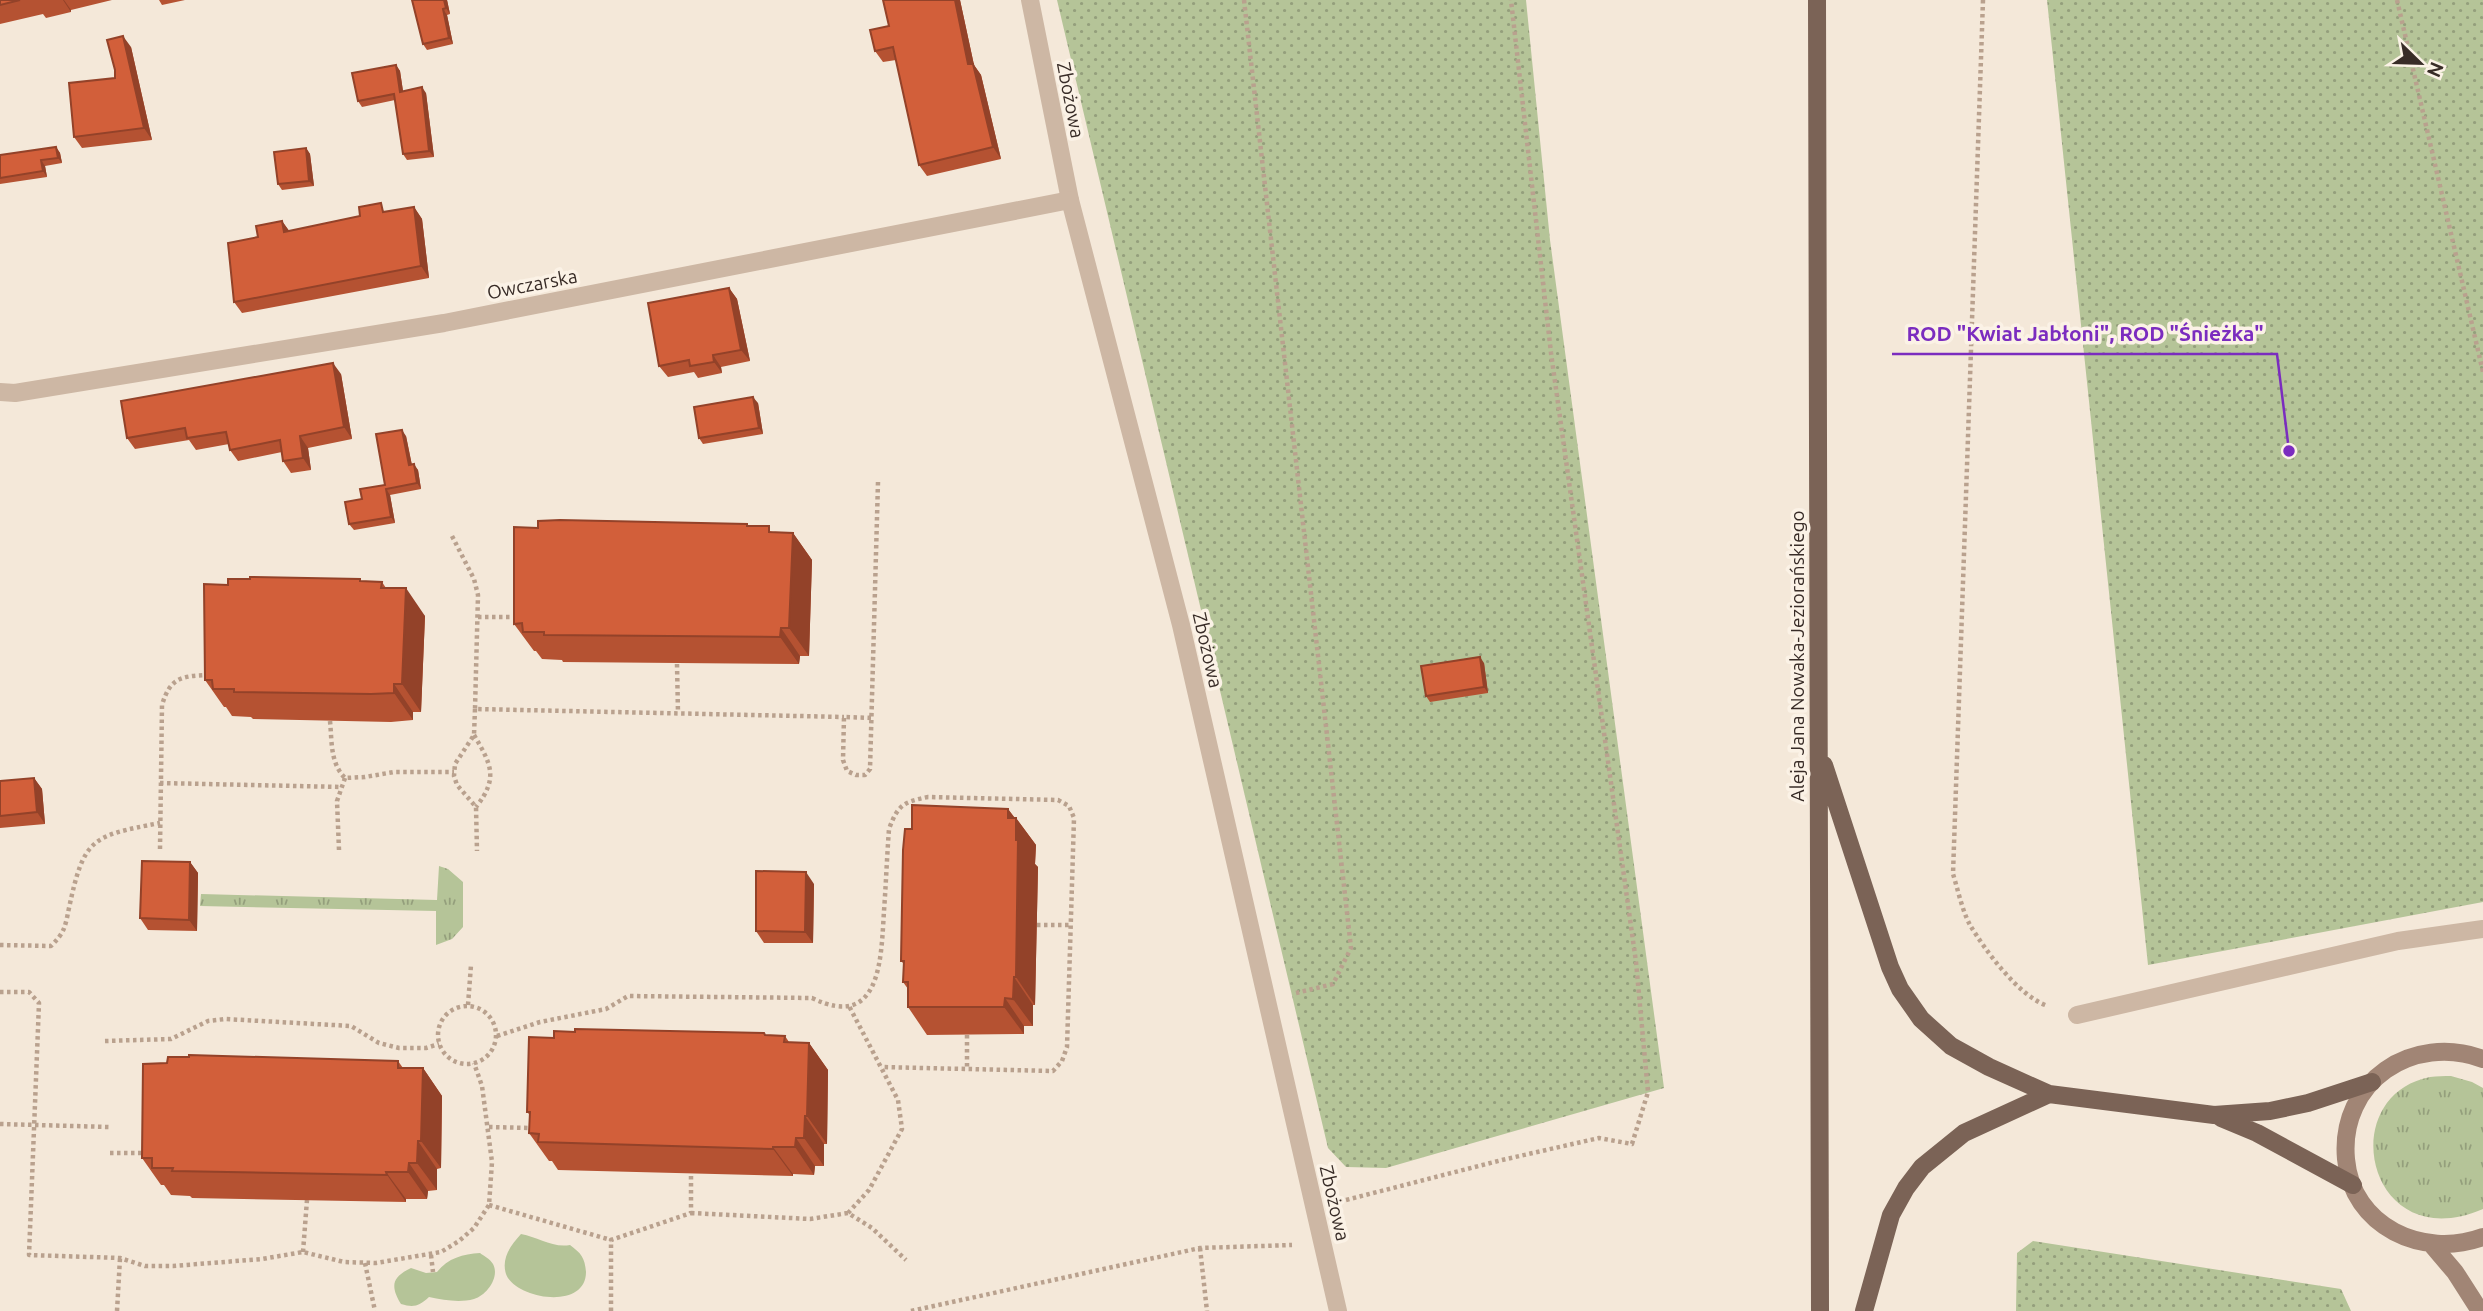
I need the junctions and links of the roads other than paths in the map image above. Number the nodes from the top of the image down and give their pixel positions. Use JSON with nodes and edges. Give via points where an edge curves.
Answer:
{"nodes":[{"id":1,"x":1030,"y":0,"type":"edge"},
{"id":2,"x":1817,"y":0,"type":"edge"},
{"id":3,"x":1070,"y":200,"type":"junction"},
{"id":4,"x":0,"y":392,"type":"edge"},
{"id":5,"x":1818,"y":749,"type":"junction"},
{"id":6,"x":2483,"y":929,"type":"edge"},
{"id":7,"x":2077,"y":1015,"type":"road end"},
{"id":8,"x":2483,"y":1047,"type":"edge"},
{"id":9,"x":2465,"y":1053,"type":"junction"},
{"id":10,"x":2483,"y":1059,"type":"edge"},
{"id":11,"x":2372,"y":1082,"type":"junction"},
{"id":12,"x":2049,"y":1094,"type":"junction"},
{"id":13,"x":2214,"y":1115,"type":"junction"},
{"id":14,"x":2353,"y":1185,"type":"junction"},
{"id":15,"x":2483,"y":1237,"type":"edge"},
{"id":16,"x":2432,"y":1245,"type":"junction"},
{"id":17,"x":1338,"y":1311,"type":"edge"},
{"id":18,"x":1820,"y":1311,"type":"edge"},
{"id":19,"x":1864,"y":1311,"type":"edge"},
{"id":20,"x":2480,"y":1311,"type":"edge"}],
"edges":[{"from":1,"to":3,"type":"street","name":"Zbożowa"},
{"from":2,"to":5,"type":"main road","name":"Aleja Jana Nowaka-Jeziorańskiego"},
{"from":3,"to":4,"type":"street","name":"Owczarska","via":[[444,323]]},
{"from":3,"to":17,"type":"street","name":"Zbożowa","via":[[1181,625]]},
{"from":5,"to":12,"type":"main road","via":[[1900,989],[1921,1019],[1951,1046]]},
{"from":5,"to":18,"type":"main road","name":"Aleja Jana Nowaka-Jeziorańskiego"},
{"from":6,"to":7,"type":"street","via":[[2398,941]]},
{"from":8,"to":9,"type":"main road"},
{"from":9,"to":10,"type":"main road"},
{"from":9,"to":11,"type":"main road","via":[[2420,1053],[2398,1061]]},
{"from":11,"to":13,"type":"main road","via":[[2296,1106]]},
{"from":11,"to":14,"type":"main road","via":[[2353,1112],[2347,1134],[2346,1160]]},
{"from":12,"to":13,"type":"main road"},
{"from":12,"to":19,"type":"main road","via":[[1964,1132],[1922,1167],[1891,1214]]},
{"from":13,"to":14,"type":"main road","via":[[2258,1133]]},
{"from":14,"to":16,"type":"main road","via":[[2384,1226]]},
{"from":15,"to":16,"type":"main road"},
{"from":16,"to":20,"type":"main road"}]}
